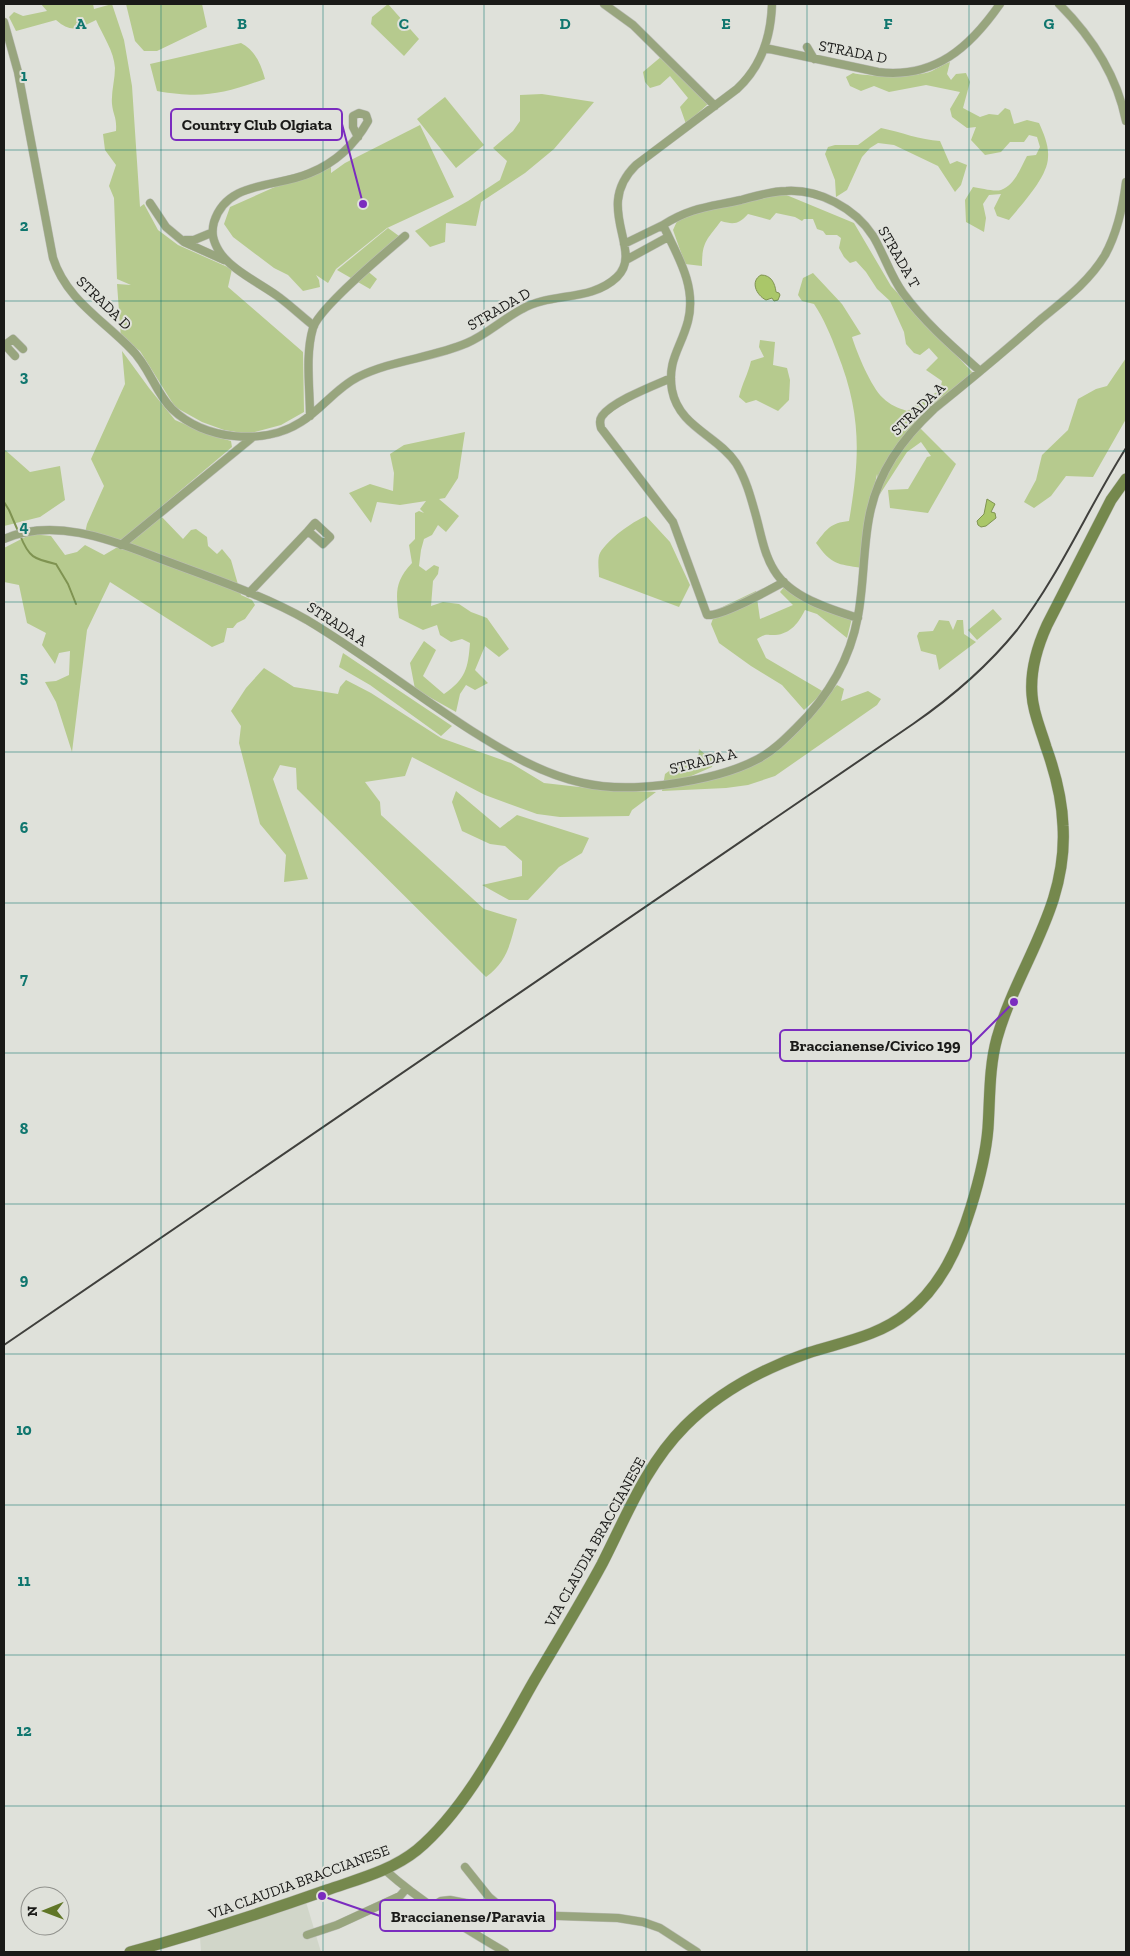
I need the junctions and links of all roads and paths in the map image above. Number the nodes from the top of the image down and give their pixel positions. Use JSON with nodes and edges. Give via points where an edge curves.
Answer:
{"nodes":[{"id":1,"x":604,"y":4,"type":"edge"},
{"id":2,"x":772,"y":4,"type":"edge"},
{"id":3,"x":1000,"y":4,"type":"edge"},
{"id":4,"x":1058,"y":4,"type":"edge"},
{"id":5,"x":4,"y":22,"type":"edge"},
{"id":6,"x":4,"y":37,"type":"edge"},
{"id":7,"x":807,"y":47,"type":"dead end"},
{"id":8,"x":765,"y":48,"type":"junction"},
{"id":9,"x":814,"y":59,"type":"junction"},
{"id":10,"x":14,"y":60,"type":"junction"},
{"id":11,"x":715,"y":106,"type":"junction"},
{"id":12,"x":1126,"y":121,"type":"edge"},
{"id":13,"x":358,"y":137,"type":"dead end"},
{"id":14,"x":1126,"y":182,"type":"edge"},
{"id":15,"x":150,"y":203,"type":"dead end"},
{"id":16,"x":663,"y":225,"type":"junction"},
{"id":17,"x":211,"y":233,"type":"junction"},
{"id":18,"x":405,"y":236,"type":"dead end"},
{"id":19,"x":668,"y":237,"type":"junction"},
{"id":20,"x":195,"y":244,"type":"junction"},
{"id":21,"x":624,"y":244,"type":"junction"},
{"id":22,"x":626,"y":260,"type":"junction"},
{"id":23,"x":228,"y":262,"type":"junction"},
{"id":24,"x":314,"y":326,"type":"junction"},
{"id":25,"x":23,"y":349,"type":"dead end"},
{"id":26,"x":15,"y":356,"type":"dead end"},
{"id":27,"x":980,"y":372,"type":"junction"},
{"id":28,"x":671,"y":378,"type":"junction"},
{"id":29,"x":310,"y":416,"type":"junction"},
{"id":30,"x":253,"y":437,"type":"junction"},
{"id":31,"x":1126,"y":479,"type":"edge"},
{"id":32,"x":308,"y":531,"type":"dead end"},
{"id":33,"x":4,"y":539,"type":"edge"},
{"id":34,"x":121,"y":545,"type":"junction"},
{"id":35,"x":784,"y":582,"type":"junction"},
{"id":36,"x":249,"y":593,"type":"junction"},
{"id":37,"x":858,"y":618,"type":"junction"},
{"id":38,"x":465,"y":1866,"type":"dead end"},
{"id":39,"x":386,"y":1870,"type":"junction"},
{"id":40,"x":406,"y":1889,"type":"junction"},
{"id":41,"x":431,"y":1907,"type":"junction"},
{"id":42,"x":507,"y":1912,"type":"junction"},
{"id":43,"x":307,"y":1935,"type":"dead end"},
{"id":44,"x":130,"y":1952,"type":"edge"},
{"id":45,"x":505,"y":1952,"type":"edge"},
{"id":46,"x":697,"y":1952,"type":"edge"}],
"edges":[{"from":1,"to":11,"type":"street","via":[[633,25]]},
{"from":2,"to":8,"type":"street"},
{"from":3,"to":9,"type":"street","name":"STRADA D","via":[[969,42],[935,66],[886,73]]},
{"from":4,"to":12,"type":"street","via":[[1079,26],[1106,65],[1119,92]]},
{"from":5,"to":10,"type":"street","name":"STRADA D"},
{"from":6,"to":10,"type":"street","name":"STRADA D"},
{"from":7,"to":9,"type":"street"},
{"from":8,"to":9,"type":"street","name":"STRADA D"},
{"from":8,"to":11,"type":"street","via":[[748,78]]},
{"from":10,"to":30,"type":"street","name":"STRADA D","via":[[53,258],[64,283],[82,304],[133,350],[165,401],[177,414],[207,430]]},
{"from":11,"to":21,"type":"street","via":[[636,165],[625,178],[617,207]]},
{"from":13,"to":17,"type":"street","via":[[345,152],[311,173],[247,189],[233,196],[218,210]]},
{"from":14,"to":27,"type":"street","name":"STRADA A","via":[[1117,222],[1096,268],[1071,295]]},
{"from":15,"to":20,"type":"street","via":[[166,227],[181,240]]},
{"from":16,"to":19,"type":"street"},
{"from":16,"to":21,"type":"street","name":"STRADA T"},
{"from":16,"to":27,"type":"street","name":"STRADA T","via":[[693,209],[780,191],[802,191],[834,202],[861,221],[909,300]]},
{"from":17,"to":20,"type":"street"},
{"from":17,"to":23,"type":"street","via":[[218,251]]},
{"from":18,"to":24,"type":"street","via":[[324,311]]},
{"from":19,"to":22,"type":"street"},
{"from":19,"to":28,"type":"street","via":[[684,268],[690,300],[688,322],[674,356]]},
{"from":20,"to":23,"type":"street"},
{"from":21,"to":22,"type":"street"},
{"from":22,"to":29,"type":"street","name":"STRADA D","via":[[620,274],[598,289],[536,302],[468,343],[360,376]]},
{"from":23,"to":24,"type":"street","via":[[278,296]]},
{"from":24,"to":29,"type":"street","via":[[310,350]]},
{"from":25,"to":26,"type":"street","via":[[13,339],[6,345]]},
{"from":27,"to":37,"type":"street","name":"STRADA A","via":[[915,427],[886,468],[869,517]]},
{"from":28,"to":35,"type":"street","via":[[674,398],[684,417],[724,449],[739,468],[767,554],[773,569]]},
{"from":28,"to":35,"type":"street","via":[[617,405],[601,417],[602,429],[673,522],[707,615],[712,616],[754,598]]},
{"from":29,"to":30,"type":"street","name":"STRADA D","via":[[284,431]]},
{"from":30,"to":34,"type":"street","name":"STRADA D"},
{"from":31,"to":39,"type":"main road","name":"VIA CLAUDIA BRACCIANESE","via":[[1111,500],[1047,625],[1034,665],[1032,698],[1035,714],[1058,784],[1063,820],[1062,862],[1045,926],[996,1041],[985,1151],[973,1203],[948,1263],[921,1301],[895,1322],[755,1374],[704,1408],[673,1439],[642,1482],[594,1578],[480,1773],[437,1832],[409,1856]]},
{"from":32,"to":36,"type":"street"},
{"from":33,"to":34,"type":"street","name":"STRADA A","via":[[44,530],[66,531]]},
{"from":34,"to":36,"type":"street","name":"STRADA A"},
{"from":35,"to":37,"type":"street","via":[[817,602]]},
{"from":36,"to":37,"type":"street","name":"STRADA A","via":[[307,620],[439,710],[518,759],[568,779],[621,787],[703,778],[742,766],[769,752],[801,724],[830,689],[847,656]]},
{"from":38,"to":42,"type":"street","via":[[488,1897]]},
{"from":39,"to":40,"type":"street"},
{"from":39,"to":44,"type":"main road","name":"VIA CLAUDIA BRACCIANESE","via":[[204,1932]]},
{"from":40,"to":41,"type":"street"},
{"from":40,"to":43,"type":"street","via":[[400,1896]]},
{"from":41,"to":42,"type":"street","via":[[450,1900]]},
{"from":41,"to":45,"type":"street"},
{"from":42,"to":46,"type":"street","via":[[643,1922],[660,1928]]}]}
